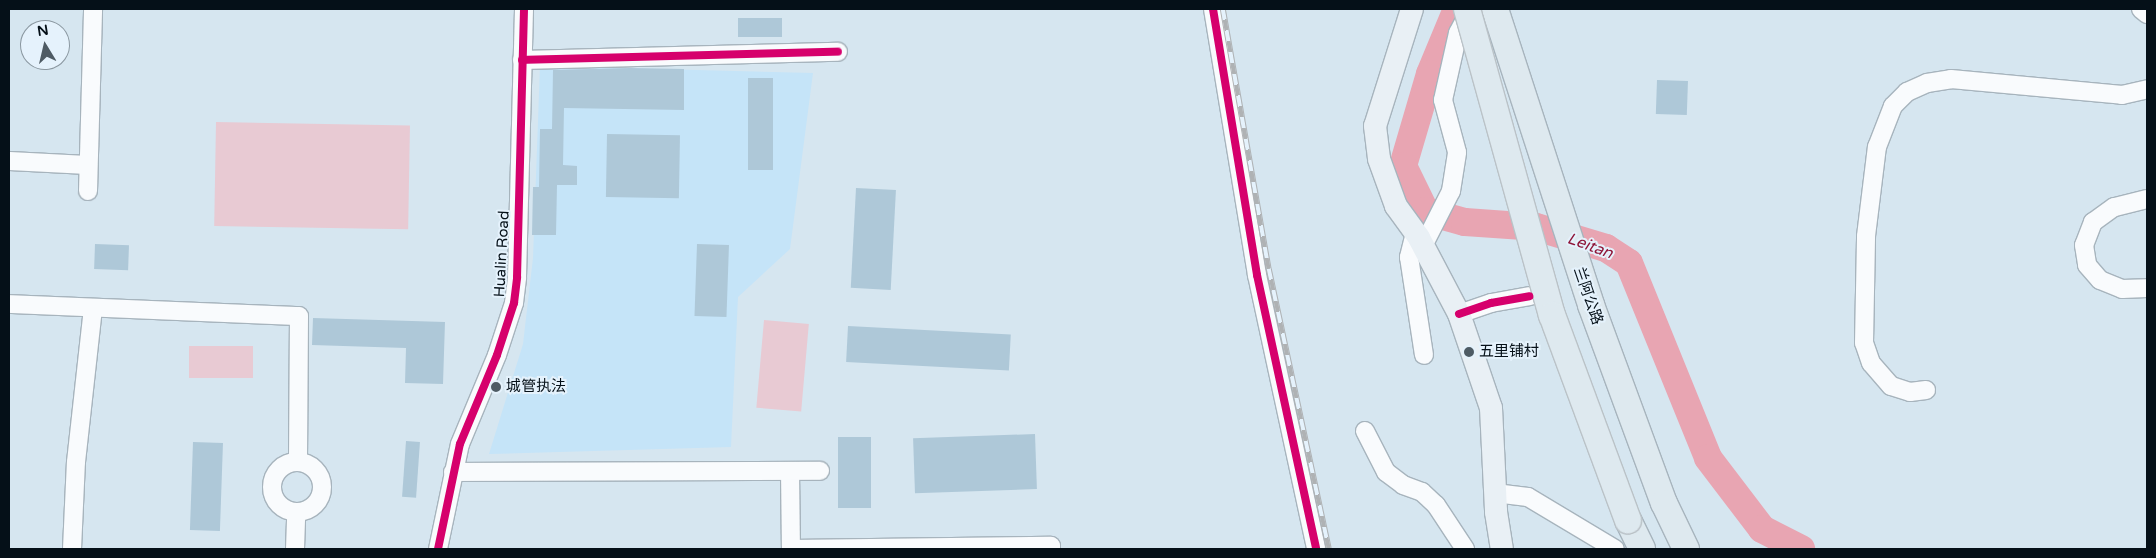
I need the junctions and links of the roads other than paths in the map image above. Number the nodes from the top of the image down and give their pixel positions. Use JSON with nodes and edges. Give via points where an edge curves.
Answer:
{"nodes":[{"id":1,"x":93,"y":9,"type":"edge"},
{"id":2,"x":524,"y":9,"type":"edge"},
{"id":3,"x":1213,"y":9,"type":"edge"},
{"id":4,"x":1412,"y":9,"type":"edge"},
{"id":5,"x":1469,"y":9,"type":"edge"},
{"id":6,"x":1495,"y":9,"type":"edge"},
{"id":7,"x":2141,"y":9,"type":"edge"},
{"id":8,"x":2147,"y":14,"type":"edge"},
{"id":9,"x":838,"y":52,"type":"dead end"},
{"id":10,"x":522,"y":60,"type":"junction"},
{"id":11,"x":2147,"y":90,"type":"edge"},
{"id":12,"x":9,"y":161,"type":"edge"},
{"id":13,"x":88,"y":165,"type":"junction"},
{"id":14,"x":88,"y":191,"type":"dead end"},
{"id":15,"x":2147,"y":198,"type":"edge"},
{"id":16,"x":1419,"y":240,"type":"junction"},
{"id":17,"x":2147,"y":288,"type":"edge"},
{"id":18,"x":1529,"y":296,"type":"dead end"},
{"id":19,"x":9,"y":304,"type":"edge"},
{"id":20,"x":93,"y":308,"type":"junction"},
{"id":21,"x":1459,"y":314,"type":"junction"},
{"id":22,"x":1424,"y":355,"type":"dead end"},
{"id":23,"x":1926,"y":390,"type":"dead end"},
{"id":24,"x":1365,"y":431,"type":"dead end"},
{"id":25,"x":298,"y":462,"type":"junction"},
{"id":26,"x":790,"y":471,"type":"junction"},
{"id":27,"x":820,"y":471,"type":"dead end"},
{"id":28,"x":454,"y":472,"type":"junction"},
{"id":29,"x":1496,"y":493,"type":"junction"},
{"id":30,"x":296,"y":512,"type":"junction"},
{"id":31,"x":903,"y":548,"type":"edge"},
{"id":32,"x":72,"y":549,"type":"edge"},
{"id":33,"x":295,"y":549,"type":"edge"},
{"id":34,"x":438,"y":549,"type":"edge"},
{"id":35,"x":1051,"y":549,"type":"edge"},
{"id":36,"x":1316,"y":549,"type":"edge"},
{"id":37,"x":1464,"y":549,"type":"edge"},
{"id":38,"x":1502,"y":549,"type":"edge"},
{"id":39,"x":1615,"y":549,"type":"edge"},
{"id":40,"x":1642,"y":549,"type":"edge"},
{"id":41,"x":1686,"y":549,"type":"edge"}],
"edges":[{"from":1,"to":13,"type":"street"},
{"from":2,"to":10,"type":"street","name":"Hualin Road"},
{"from":3,"to":36,"type":"street","via":[[1257,275]]},
{"from":4,"to":16,"type":"main road","via":[[1375,126],[1379,159],[1396,206]]},
{"from":5,"to":16,"type":"street","via":[[1458,33],[1443,100],[1457,152],[1451,190],[1439,216]]},
{"from":5,"to":40,"type":"highway","bridge":true,"via":[[1552,315],[1628,520]]},
{"from":6,"to":41,"type":"highway","name":"兰阿公路","via":[[1591,305],[1664,503]]},
{"from":7,"to":8,"type":"street"},
{"from":9,"to":10,"type":"street"},
{"from":10,"to":28,"type":"street","name":"Hualin Road","via":[[518,277],[514,303],[497,355],[466,424]]},
{"from":11,"to":23,"type":"street","via":[[2122,95],[1951,79],[1927,83],[1907,92],[1893,106],[1876,147],[1866,236],[1864,343],[1871,363],[1891,386],[1910,392]]},
{"from":12,"to":13,"type":"street"},
{"from":13,"to":14,"type":"street"},
{"from":15,"to":17,"type":"street","via":[[2114,207],[2093,222],[2084,245],[2087,265],[2100,280],[2122,289]]},
{"from":16,"to":21,"type":"main road"},
{"from":16,"to":22,"type":"street","via":[[1409,257]]},
{"from":18,"to":21,"type":"street","via":[[1491,303]]},
{"from":19,"to":20,"type":"street"},
{"from":20,"to":25,"type":"street","via":[[299,316]]},
{"from":20,"to":32,"type":"street","via":[[76,462]]},
{"from":21,"to":29,"type":"main road","via":[[1491,408]]},
{"from":24,"to":37,"type":"street","via":[[1386,472],[1403,485],[1422,492],[1436,505]]},
{"from":25,"to":30,"type":"street","via":[[280,469],[272,486],[279,504]]},
{"from":25,"to":30,"type":"street","via":[[316,470],[322,488],[314,505]]},
{"from":26,"to":27,"type":"street"},
{"from":26,"to":28,"type":"street"},
{"from":26,"to":31,"type":"street","via":[[791,549]]},
{"from":28,"to":34,"type":"street","name":"Hualin Road"},
{"from":29,"to":38,"type":"main road"},
{"from":29,"to":39,"type":"street","via":[[1528,497]]},
{"from":30,"to":33,"type":"street"},
{"from":31,"to":35,"type":"street","via":[[1051,546]]}]}
